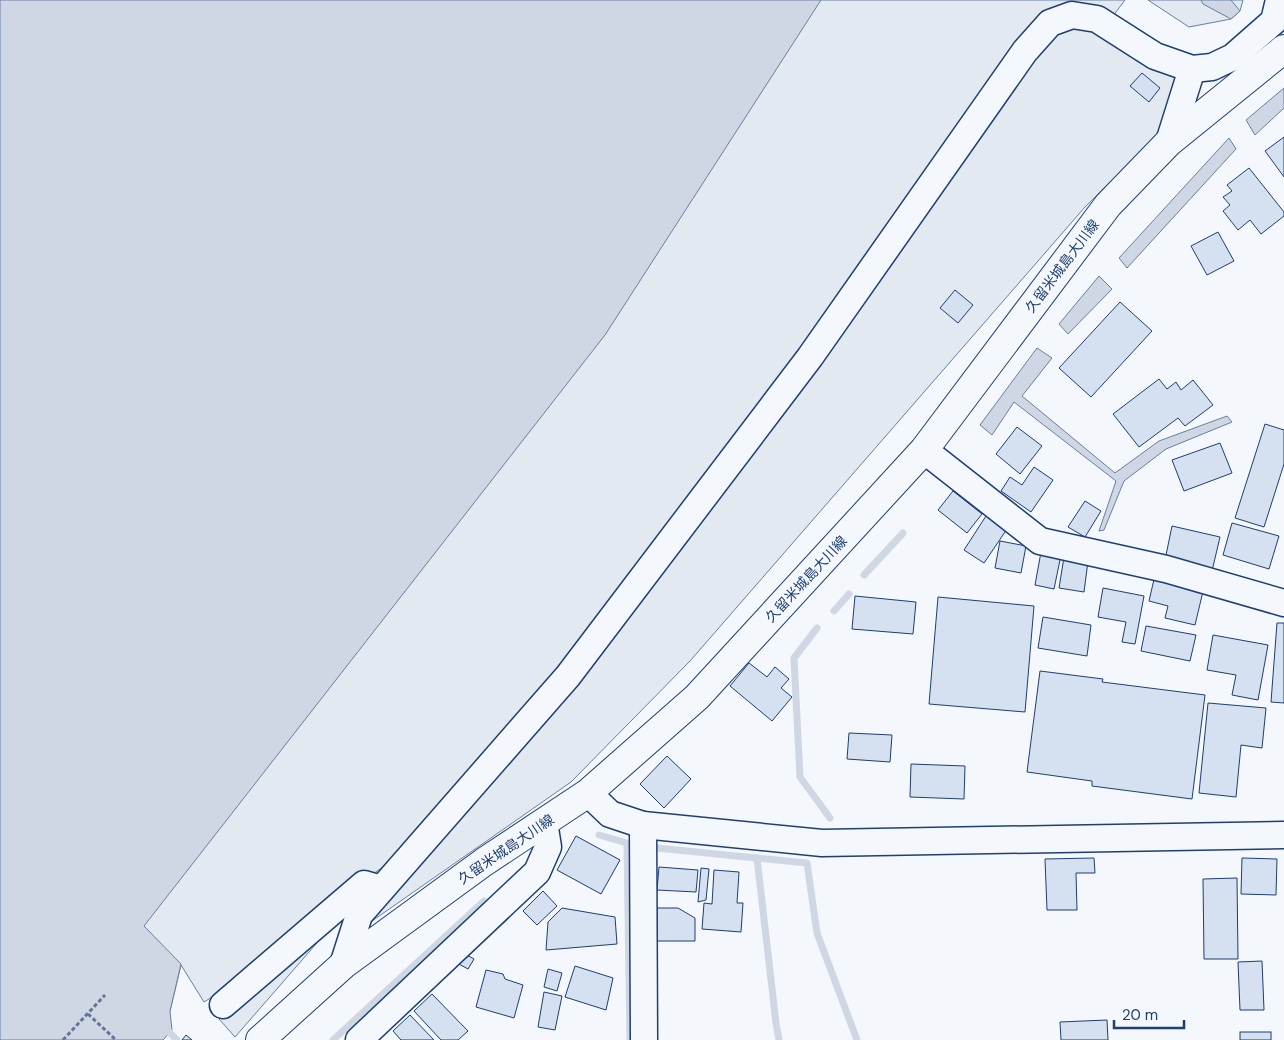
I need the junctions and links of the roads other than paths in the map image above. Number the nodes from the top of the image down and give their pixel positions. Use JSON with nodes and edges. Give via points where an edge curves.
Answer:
{"nodes":[{"id":1,"x":1279,"y":0,"type":"edge"},
{"id":2,"x":1284,"y":49,"type":"edge"},
{"id":3,"x":1192,"y":69,"type":"junction"},
{"id":4,"x":1169,"y":142,"type":"junction"},
{"id":5,"x":924,"y":450,"type":"junction"},
{"id":6,"x":1284,"y":603,"type":"edge"},
{"id":7,"x":588,"y":793,"type":"junction"},
{"id":8,"x":544,"y":822,"type":"junction"},
{"id":9,"x":643,"y":825,"type":"junction"},
{"id":10,"x":1284,"y":835,"type":"edge"},
{"id":11,"x":381,"y":889,"type":"junction"},
{"id":12,"x":344,"y":966,"type":"junction"},
{"id":13,"x":223,"y":1005,"type":"dead end"},
{"id":14,"x":260,"y":1040,"type":"edge"},
{"id":15,"x":359,"y":1040,"type":"edge"},
{"id":16,"x":644,"y":1040,"type":"edge"}],
"edges":[{"from":1,"to":3,"type":"street","via":[[1274,21],[1234,57],[1212,67]]},
{"from":2,"to":4,"type":"main road","name":"久留米城島大川線"},
{"from":3,"to":4,"type":"street"},
{"from":3,"to":11,"type":"street","via":[[1155,56],[1097,19],[1072,15],[1050,23],[1025,51],[810,357],[568,676]]},
{"from":4,"to":5,"type":"main road","name":"久留米城島大川線","via":[[1108,205]]},
{"from":5,"to":6,"type":"street","via":[[1040,541],[1166,569]]},
{"from":5,"to":7,"type":"main road","name":"久留米城島大川線","via":[[697,697]]},
{"from":7,"to":8,"type":"main road","name":"久留米城島大川線"},
{"from":7,"to":9,"type":"street","via":[[610,814]]},
{"from":8,"to":12,"type":"main road","name":"久留米城島大川線","via":[[484,862]]},
{"from":8,"to":15,"type":"street","via":[[548,847],[537,872]]},
{"from":9,"to":10,"type":"street","via":[[822,843]]},
{"from":9,"to":16,"type":"street"},
{"from":11,"to":12,"type":"street","via":[[359,915]]},
{"from":11,"to":13,"type":"street","via":[[364,884]]},
{"from":12,"to":14,"type":"main road","name":"久留米城島大川線"}]}
